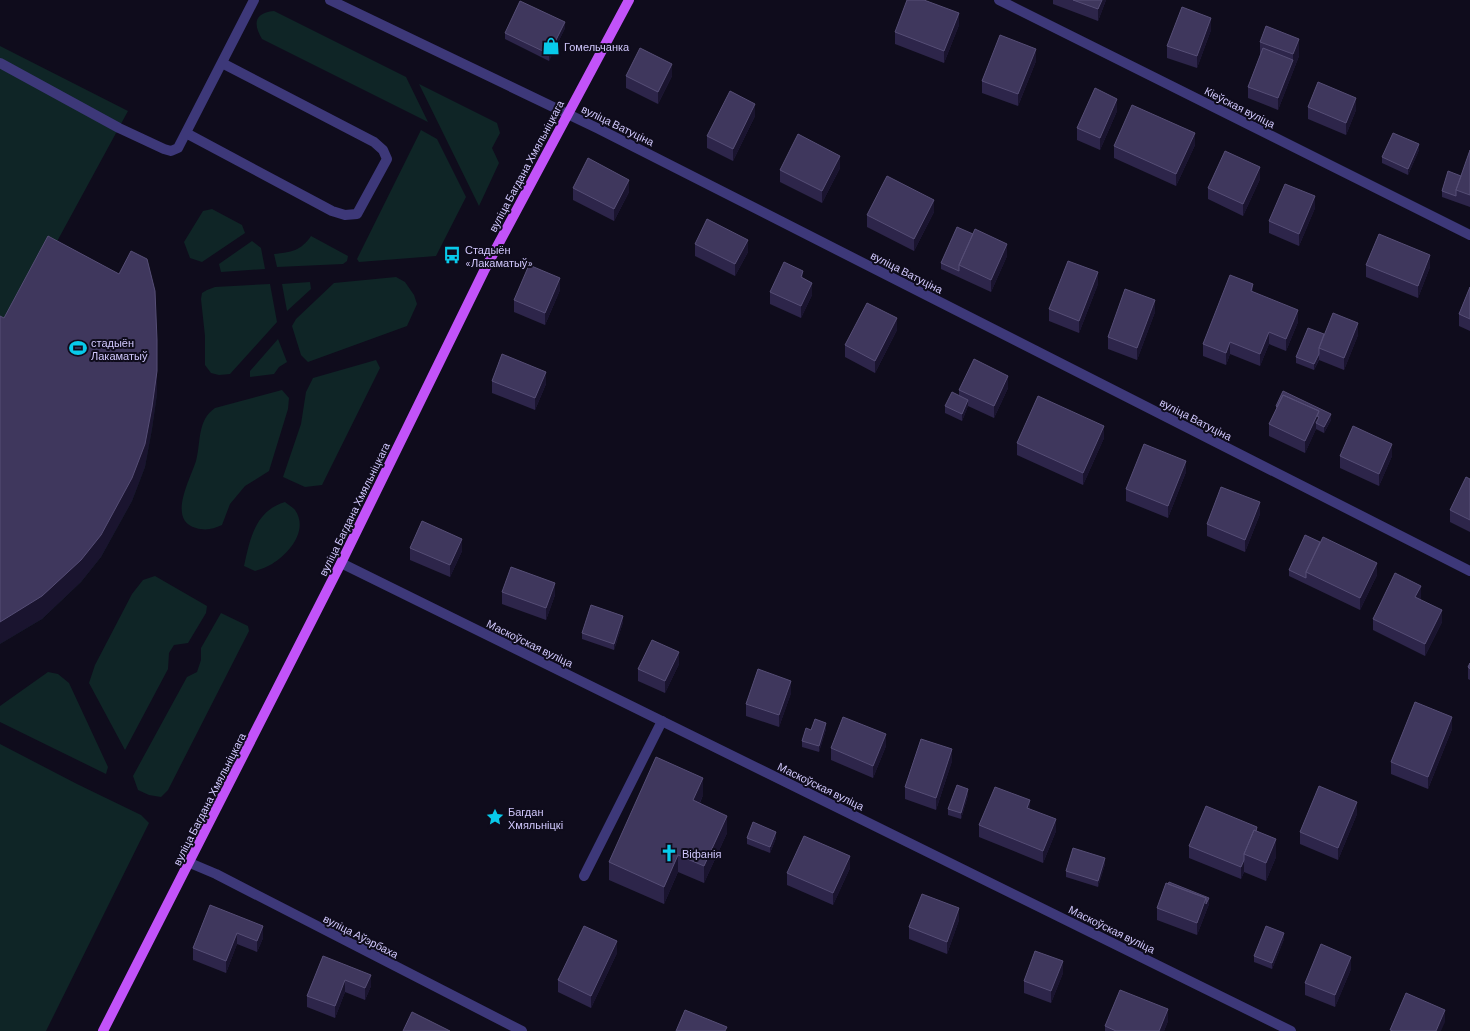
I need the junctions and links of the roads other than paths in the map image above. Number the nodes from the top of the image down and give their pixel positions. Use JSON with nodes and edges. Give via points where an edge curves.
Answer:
{"nodes":[{"id":1,"x":254,"y":0,"type":"edge"},
{"id":2,"x":330,"y":0,"type":"edge"},
{"id":3,"x":629,"y":0,"type":"edge"},
{"id":4,"x":999,"y":0,"type":"edge"},
{"id":5,"x":0,"y":63,"type":"edge"},
{"id":6,"x":222,"y":63,"type":"junction"},
{"id":7,"x":568,"y":114,"type":"junction"},
{"id":8,"x":186,"y":133,"type":"junction"},
{"id":9,"x":1470,"y":235,"type":"edge"},
{"id":10,"x":341,"y":563,"type":"junction"},
{"id":11,"x":1470,"y":571,"type":"edge"},
{"id":12,"x":662,"y":721,"type":"junction"},
{"id":13,"x":190,"y":863,"type":"junction"},
{"id":14,"x":584,"y":876,"type":"dead end"},
{"id":15,"x":103,"y":1031,"type":"edge"},
{"id":16,"x":522,"y":1031,"type":"edge"},
{"id":17,"x":1291,"y":1031,"type":"edge"}],
"edges":[{"from":1,"to":6,"type":"street"},
{"from":2,"to":7,"type":"street","name":"вуліца Ватуціна"},
{"from":3,"to":7,"type":"main road","name":"вуліца Багдана Хмяльніцкага"},
{"from":4,"to":9,"type":"street","name":"Кіеўская вуліца"},
{"from":5,"to":8,"type":"street","via":[[118,128],[164,150],[178,148]]},
{"from":6,"to":8,"type":"street"},
{"from":6,"to":8,"type":"street","via":[[374,142],[383,150],[387,159],[357,214],[345,215],[332,211]]},
{"from":7,"to":10,"type":"main road","name":"вуліца Багдана Хмяльніцкага","via":[[484,271]]},
{"from":7,"to":11,"type":"street","name":"вуліца Ватуціна"},
{"from":10,"to":12,"type":"street","name":"Маскоўская вуліца"},
{"from":10,"to":13,"type":"main road","name":"вуліца Багдана Хмяльніцкага"},
{"from":12,"to":14,"type":"street"},
{"from":12,"to":17,"type":"street","name":"Маскоўская вуліца"},
{"from":13,"to":15,"type":"main road","name":"вуліца Багдана Хмяльніцкага"},
{"from":13,"to":16,"type":"street","name":"вуліца Аўэрбаха"}]}
